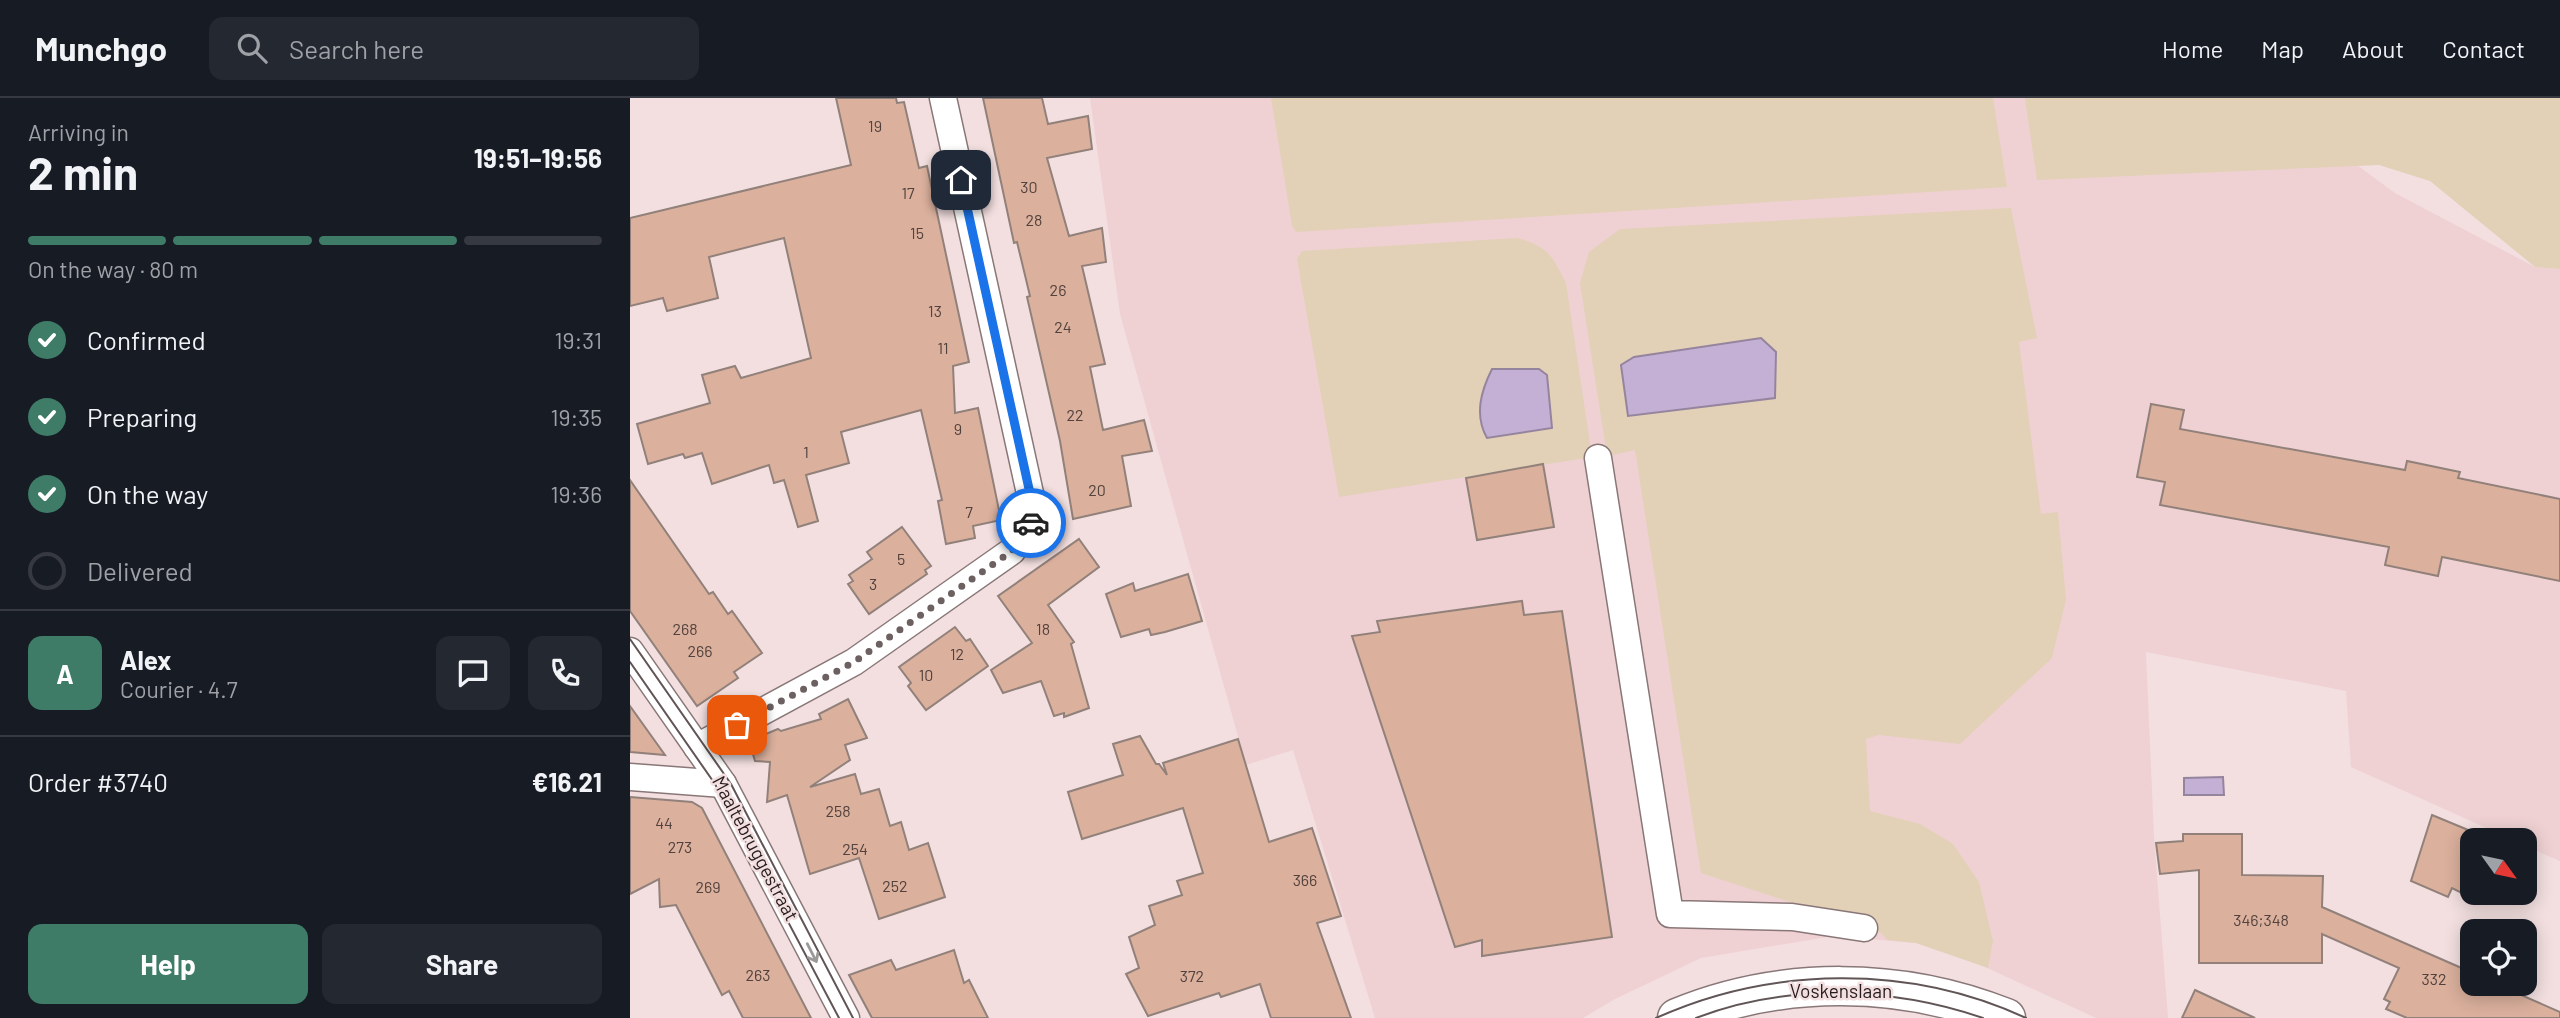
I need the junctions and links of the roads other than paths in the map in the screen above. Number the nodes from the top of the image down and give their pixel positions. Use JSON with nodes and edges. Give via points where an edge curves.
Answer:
{"nodes":[{"id":1,"x":943,"y":98,"type":"edge"},
{"id":2,"x":1598,"y":458,"type":"dead end"},
{"id":3,"x":630,"y":651,"type":"edge"},
{"id":4,"x":697,"y":747,"type":"junction"},
{"id":5,"x":630,"y":777,"type":"edge"},
{"id":6,"x":723,"y":784,"type":"junction"},
{"id":7,"x":1864,"y":928,"type":"dead end"},
{"id":8,"x":846,"y":1018,"type":"edge"},
{"id":9,"x":1677,"y":1018,"type":"edge"},
{"id":10,"x":1746,"y":1018,"type":"edge"},
{"id":11,"x":1938,"y":1018,"type":"edge"},
{"id":12,"x":2006,"y":1018,"type":"edge"}],
"edges":[{"from":1,"to":4,"type":"street","via":[[1033,507],[1031,523],[1012,551],[854,662]]},
{"from":2,"to":7,"type":"street","via":[[1670,914],[1792,917]]},
{"from":3,"to":4,"type":"street","name":"Maaltebruggestraat"},
{"from":4,"to":6,"type":"street","name":"Maaltebruggestraat"},
{"from":5,"to":6,"type":"street"},
{"from":6,"to":8,"type":"street","name":"Maaltebruggestraat","one_way":true},
{"from":9,"to":12,"type":"street","name":"Voskenslaan","via":[[1754,995],[1826,986],[1926,994]]},
{"from":10,"to":11,"type":"street","name":"Voskenslaan","via":[[1808,1008],[1853,1007]]}]}
